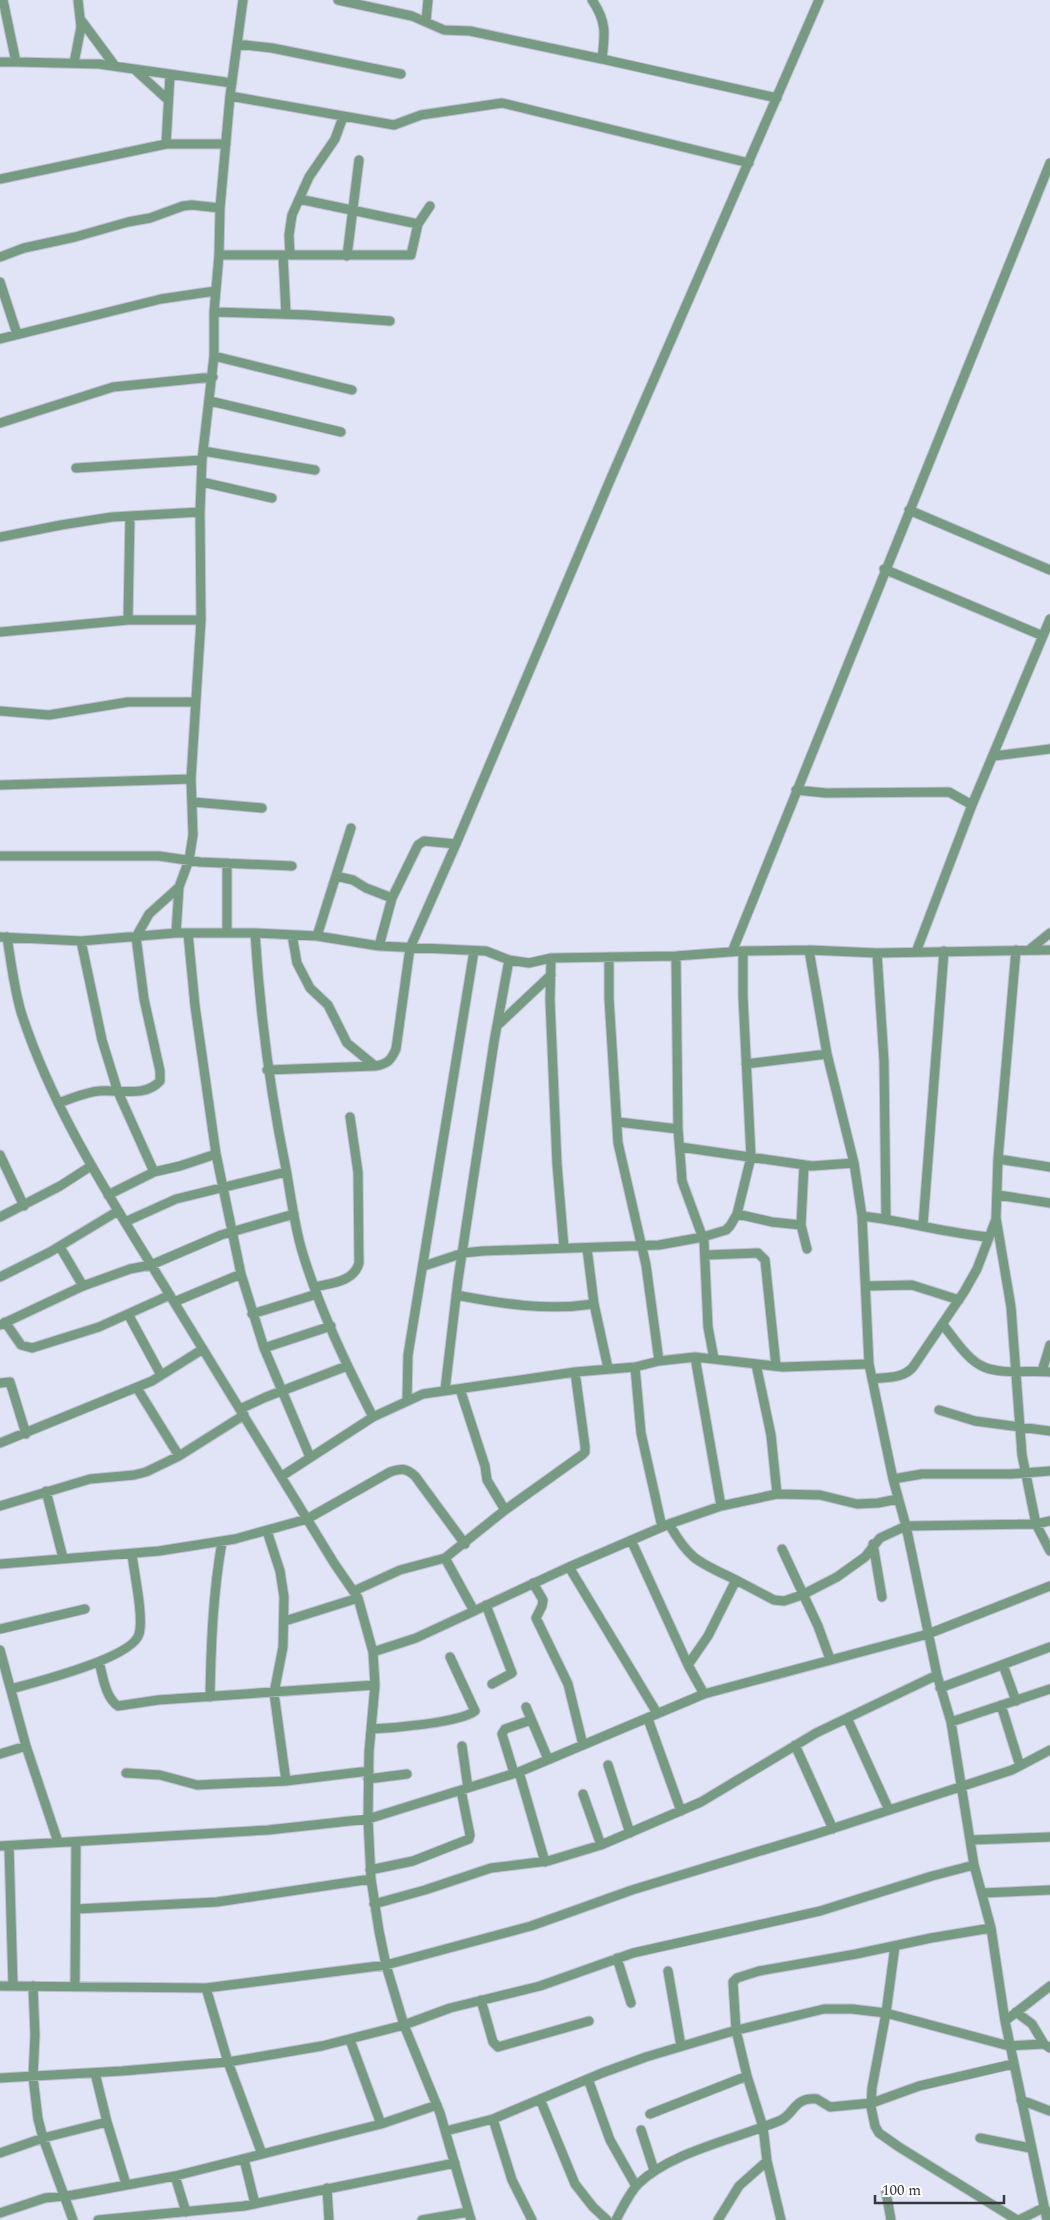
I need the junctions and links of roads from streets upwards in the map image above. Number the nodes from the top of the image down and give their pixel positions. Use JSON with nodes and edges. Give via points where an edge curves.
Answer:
{"nodes":[{"id":1,"x":2,"y":0,"type":"edge"},
{"id":2,"x":78,"y":0,"type":"edge"},
{"id":3,"x":243,"y":0,"type":"edge"},
{"id":4,"x":338,"y":0,"type":"edge"},
{"id":5,"x":428,"y":0,"type":"edge"},
{"id":6,"x":592,"y":0,"type":"edge"},
{"id":7,"x":819,"y":0,"type":"edge"},
{"id":8,"x":81,"y":20,"type":"junction"},
{"id":9,"x":426,"y":21,"type":"junction"},
{"id":10,"x":237,"y":44,"type":"junction"},
{"id":11,"x":602,"y":59,"type":"junction"},
{"id":12,"x":0,"y":62,"type":"edge"},
{"id":13,"x":16,"y":62,"type":"junction"},
{"id":14,"x":74,"y":62,"type":"junction"},
{"id":15,"x":115,"y":66,"type":"junction"},
{"id":16,"x":134,"y":69,"type":"junction"},
{"id":17,"x":401,"y":74,"type":"dead end"},
{"id":18,"x":170,"y":75,"type":"junction"},
{"id":19,"x":232,"y":84,"type":"junction"},
{"id":20,"x":230,"y":96,"type":"junction"},
{"id":21,"x":777,"y":98,"type":"junction"},
{"id":22,"x":167,"y":99,"type":"junction"},
{"id":23,"x":344,"y":117,"type":"junction"},
{"id":24,"x":166,"y":144,"type":"junction"},
{"id":25,"x":226,"y":144,"type":"junction"},
{"id":26,"x":358,"y":160,"type":"dead end"},
{"id":27,"x":749,"y":163,"type":"junction"},
{"id":28,"x":1050,"y":163,"type":"edge"},
{"id":29,"x":0,"y":179,"type":"edge"},
{"id":30,"x":299,"y":198,"type":"junction"},
{"id":31,"x":430,"y":206,"type":"dead end"},
{"id":32,"x":220,"y":208,"type":"junction"},
{"id":33,"x":353,"y":211,"type":"junction"},
{"id":34,"x":418,"y":224,"type":"junction"},
{"id":35,"x":219,"y":255,"type":"junction"},
{"id":36,"x":287,"y":256,"type":"junction"},
{"id":37,"x":347,"y":256,"type":"junction"},
{"id":38,"x":0,"y":257,"type":"edge"},
{"id":39,"x":0,"y":282,"type":"edge"},
{"id":40,"x":216,"y":292,"type":"junction"},
{"id":41,"x":214,"y":312,"type":"junction"},
{"id":42,"x":286,"y":314,"type":"junction"},
{"id":43,"x":390,"y":321,"type":"dead end"},
{"id":44,"x":17,"y":334,"type":"junction"},
{"id":45,"x":0,"y":339,"type":"edge"},
{"id":46,"x":214,"y":356,"type":"junction"},
{"id":47,"x":213,"y":377,"type":"junction"},
{"id":48,"x":352,"y":390,"type":"dead end"},
{"id":49,"x":210,"y":401,"type":"junction"},
{"id":50,"x":0,"y":423,"type":"edge"},
{"id":51,"x":341,"y":432,"type":"dead end"},
{"id":52,"x":203,"y":455,"type":"junction"},
{"id":53,"x":76,"y":468,"type":"dead end"},
{"id":54,"x":315,"y":470,"type":"dead end"},
{"id":55,"x":202,"y":482,"type":"junction"},
{"id":56,"x":272,"y":498,"type":"dead end"},
{"id":57,"x":909,"y":510,"type":"junction"},
{"id":58,"x":200,"y":512,"type":"junction"},
{"id":59,"x":130,"y":516,"type":"junction"},
{"id":60,"x":0,"y":537,"type":"edge"},
{"id":61,"x":884,"y":569,"type":"junction"},
{"id":62,"x":1050,"y":570,"type":"edge"},
{"id":63,"x":1050,"y":619,"type":"edge"},
{"id":64,"x":128,"y":620,"type":"junction"},
{"id":65,"x":201,"y":620,"type":"junction"},
{"id":66,"x":0,"y":632,"type":"edge"},
{"id":67,"x":1043,"y":636,"type":"junction"},
{"id":68,"x":196,"y":702,"type":"junction"},
{"id":69,"x":0,"y":711,"type":"edge"},
{"id":70,"x":1050,"y":749,"type":"edge"},
{"id":71,"x":994,"y":756,"type":"junction"},
{"id":72,"x":191,"y":779,"type":"junction"},
{"id":73,"x":0,"y":785,"type":"edge"},
{"id":74,"x":796,"y":790,"type":"junction"},
{"id":75,"x":193,"y":802,"type":"junction"},
{"id":76,"x":972,"y":805,"type":"junction"},
{"id":77,"x":262,"y":808,"type":"dead end"},
{"id":78,"x":351,"y":828,"type":"dead end"},
{"id":79,"x":456,"y":844,"type":"junction"},
{"id":80,"x":0,"y":856,"type":"edge"},
{"id":81,"x":189,"y":860,"type":"junction"},
{"id":82,"x":226,"y":863,"type":"junction"},
{"id":83,"x":292,"y":866,"type":"dead end"},
{"id":84,"x":336,"y":876,"type":"junction"},
{"id":85,"x":179,"y":887,"type":"junction"},
{"id":86,"x":392,"y":898,"type":"junction"},
{"id":87,"x":176,"y":933,"type":"junction"},
{"id":88,"x":188,"y":933,"type":"junction"},
{"id":89,"x":227,"y":933,"type":"junction"},
{"id":90,"x":255,"y":933,"type":"junction"},
{"id":91,"x":1050,"y":934,"type":"edge"},
{"id":92,"x":292,"y":935,"type":"junction"},
{"id":93,"x":317,"y":936,"type":"junction"},
{"id":94,"x":4,"y":937,"type":"edge"},
{"id":95,"x":136,"y":937,"type":"junction"},
{"id":96,"x":80,"y":941,"type":"junction"},
{"id":97,"x":379,"y":946,"type":"junction"},
{"id":98,"x":410,"y":948,"type":"junction"},
{"id":99,"x":809,"y":950,"type":"junction"},
{"id":100,"x":1016,"y":950,"type":"junction"},
{"id":101,"x":1029,"y":950,"type":"junction"},
{"id":102,"x":1050,"y":950,"type":"edge"},
{"id":103,"x":474,"y":951,"type":"junction"},
{"id":104,"x":744,"y":951,"type":"junction"},
{"id":105,"x":944,"y":951,"type":"junction"},
{"id":106,"x":732,"y":952,"type":"junction"},
{"id":107,"x":916,"y":952,"type":"junction"},
{"id":108,"x":877,"y":953,"type":"junction"},
{"id":109,"x":676,"y":956,"type":"junction"},
{"id":110,"x":609,"y":957,"type":"junction"},
{"id":111,"x":551,"y":958,"type":"junction"},
{"id":112,"x":509,"y":960,"type":"junction"},
{"id":113,"x":551,"y":975,"type":"junction"},
{"id":114,"x":499,"y":1024,"type":"junction"},
{"id":115,"x":827,"y":1054,"type":"junction"},
{"id":116,"x":746,"y":1064,"type":"junction"},
{"id":117,"x":375,"y":1066,"type":"junction"},
{"id":118,"x":267,"y":1070,"type":"junction"},
{"id":119,"x":118,"y":1092,"type":"junction"},
{"id":120,"x":58,"y":1103,"type":"junction"},
{"id":121,"x":350,"y":1117,"type":"dead end"},
{"id":122,"x":618,"y":1122,"type":"junction"},
{"id":123,"x":678,"y":1128,"type":"junction"},
{"id":124,"x":680,"y":1147,"type":"junction"},
{"id":125,"x":216,"y":1154,"type":"junction"},
{"id":126,"x":0,"y":1155,"type":"edge"},
{"id":127,"x":751,"y":1157,"type":"junction"},
{"id":128,"x":998,"y":1159,"type":"junction"},
{"id":129,"x":854,"y":1164,"type":"junction"},
{"id":130,"x":804,"y":1165,"type":"junction"},
{"id":131,"x":91,"y":1166,"type":"junction"},
{"id":132,"x":1050,"y":1168,"type":"edge"},
{"id":133,"x":154,"y":1172,"type":"junction"},
{"id":134,"x":286,"y":1172,"type":"junction"},
{"id":135,"x":222,"y":1186,"type":"junction"},
{"id":136,"x":108,"y":1195,"type":"junction"},
{"id":137,"x":998,"y":1195,"type":"junction"},
{"id":138,"x":1050,"y":1203,"type":"edge"},
{"id":139,"x":24,"y":1206,"type":"junction"},
{"id":140,"x":118,"y":1211,"type":"junction"},
{"id":141,"x":294,"y":1214,"type":"junction"},
{"id":142,"x":737,"y":1214,"type":"junction"},
{"id":143,"x":862,"y":1216,"type":"junction"},
{"id":144,"x":0,"y":1217,"type":"edge"},
{"id":145,"x":996,"y":1218,"type":"junction"},
{"id":146,"x":886,"y":1219,"type":"junction"},
{"id":147,"x":124,"y":1222,"type":"junction"},
{"id":148,"x":801,"y":1225,"type":"junction"},
{"id":149,"x":923,"y":1226,"type":"junction"},
{"id":150,"x":233,"y":1231,"type":"junction"},
{"id":151,"x":703,"y":1237,"type":"junction"},
{"id":152,"x":988,"y":1237,"type":"junction"},
{"id":153,"x":642,"y":1246,"type":"junction"},
{"id":154,"x":60,"y":1247,"type":"junction"},
{"id":155,"x":564,"y":1248,"type":"junction"},
{"id":156,"x":587,"y":1248,"type":"junction"},
{"id":157,"x":807,"y":1249,"type":"dead end"},
{"id":158,"x":462,"y":1253,"type":"junction"},
{"id":159,"x":706,"y":1255,"type":"junction"},
{"id":160,"x":151,"y":1265,"type":"junction"},
{"id":161,"x":424,"y":1266,"type":"junction"},
{"id":162,"x":241,"y":1274,"type":"junction"},
{"id":163,"x":0,"y":1277,"type":"edge"},
{"id":164,"x":83,"y":1286,"type":"junction"},
{"id":165,"x":866,"y":1286,"type":"junction"},
{"id":166,"x":316,"y":1291,"type":"junction"},
{"id":167,"x":456,"y":1295,"type":"junction"},
{"id":168,"x":172,"y":1298,"type":"junction"},
{"id":169,"x":959,"y":1300,"type":"junction"},
{"id":170,"x":594,"y":1304,"type":"junction"},
{"id":171,"x":128,"y":1314,"type":"junction"},
{"id":172,"x":252,"y":1314,"type":"junction"},
{"id":173,"x":3,"y":1323,"type":"edge"},
{"id":174,"x":943,"y":1325,"type":"junction"},
{"id":175,"x":331,"y":1326,"type":"junction"},
{"id":176,"x":1050,"y":1345,"type":"edge"},
{"id":177,"x":264,"y":1348,"type":"junction"},
{"id":178,"x":203,"y":1349,"type":"junction"},
{"id":179,"x":695,"y":1357,"type":"junction"},
{"id":180,"x":714,"y":1359,"type":"junction"},
{"id":181,"x":659,"y":1362,"type":"junction"},
{"id":182,"x":756,"y":1364,"type":"junction"},
{"id":183,"x":869,"y":1364,"type":"junction"},
{"id":184,"x":347,"y":1366,"type":"junction"},
{"id":185,"x":776,"y":1366,"type":"junction"},
{"id":186,"x":608,"y":1368,"type":"junction"},
{"id":187,"x":635,"y":1368,"type":"junction"},
{"id":188,"x":1017,"y":1370,"type":"junction"},
{"id":189,"x":575,"y":1372,"type":"junction"},
{"id":190,"x":1046,"y":1372,"type":"edge"},
{"id":191,"x":161,"y":1375,"type":"junction"},
{"id":192,"x":872,"y":1379,"type":"junction"},
{"id":193,"x":0,"y":1383,"type":"edge"},
{"id":194,"x":137,"y":1388,"type":"junction"},
{"id":195,"x":460,"y":1389,"type":"junction"},
{"id":196,"x":445,"y":1390,"type":"junction"},
{"id":197,"x":281,"y":1391,"type":"junction"},
{"id":198,"x":407,"y":1400,"type":"junction"},
{"id":199,"x":939,"y":1410,"type":"dead end"},
{"id":200,"x":242,"y":1412,"type":"junction"},
{"id":201,"x":373,"y":1417,"type":"junction"},
{"id":202,"x":1019,"y":1426,"type":"junction"},
{"id":203,"x":1050,"y":1431,"type":"edge"},
{"id":204,"x":26,"y":1434,"type":"junction"},
{"id":205,"x":0,"y":1443,"type":"edge"},
{"id":206,"x":179,"y":1456,"type":"junction"},
{"id":207,"x":310,"y":1458,"type":"junction"},
{"id":208,"x":1050,"y":1471,"type":"edge"},
{"id":209,"x":1025,"y":1472,"type":"junction"},
{"id":210,"x":282,"y":1476,"type":"junction"},
{"id":211,"x":893,"y":1480,"type":"junction"},
{"id":212,"x":46,"y":1491,"type":"junction"},
{"id":213,"x":777,"y":1494,"type":"junction"},
{"id":214,"x":898,"y":1499,"type":"junction"},
{"id":215,"x":0,"y":1506,"type":"edge"},
{"id":216,"x":721,"y":1506,"type":"junction"},
{"id":217,"x":505,"y":1510,"type":"junction"},
{"id":218,"x":307,"y":1519,"type":"junction"},
{"id":219,"x":1050,"y":1521,"type":"edge"},
{"id":220,"x":1036,"y":1524,"type":"junction"},
{"id":221,"x":665,"y":1526,"type":"junction"},
{"id":222,"x":906,"y":1526,"type":"junction"},
{"id":223,"x":267,"y":1531,"type":"junction"},
{"id":224,"x":631,"y":1540,"type":"junction"},
{"id":225,"x":222,"y":1542,"type":"junction"},
{"id":226,"x":465,"y":1544,"type":"junction"},
{"id":227,"x":873,"y":1544,"type":"junction"},
{"id":228,"x":782,"y":1549,"type":"dead end"},
{"id":229,"x":1050,"y":1551,"type":"edge"},
{"id":230,"x":132,"y":1554,"type":"junction"},
{"id":231,"x":63,"y":1558,"type":"junction"},
{"id":232,"x":445,"y":1558,"type":"junction"},
{"id":233,"x":0,"y":1564,"type":"edge"},
{"id":234,"x":569,"y":1566,"type":"junction"},
{"id":235,"x":736,"y":1580,"type":"junction"},
{"id":236,"x":533,"y":1583,"type":"junction"},
{"id":237,"x":1050,"y":1586,"type":"edge"},
{"id":238,"x":356,"y":1594,"type":"junction"},
{"id":239,"x":802,"y":1594,"type":"junction"},
{"id":240,"x":882,"y":1597,"type":"dead end"},
{"id":241,"x":486,"y":1605,"type":"junction"},
{"id":242,"x":85,"y":1609,"type":"dead end"},
{"id":243,"x":474,"y":1611,"type":"junction"},
{"id":244,"x":285,"y":1621,"type":"junction"},
{"id":245,"x":0,"y":1628,"type":"edge"},
{"id":246,"x":928,"y":1634,"type":"junction"},
{"id":247,"x":1050,"y":1647,"type":"edge"},
{"id":248,"x":0,"y":1650,"type":"edge"},
{"id":249,"x":373,"y":1652,"type":"junction"},
{"id":250,"x":450,"y":1657,"type":"dead end"},
{"id":251,"x":830,"y":1659,"type":"junction"},
{"id":252,"x":99,"y":1662,"type":"junction"},
{"id":253,"x":688,"y":1664,"type":"junction"},
{"id":254,"x":1003,"y":1665,"type":"junction"},
{"id":255,"x":937,"y":1676,"type":"junction"},
{"id":256,"x":492,"y":1684,"type":"dead end"},
{"id":257,"x":375,"y":1685,"type":"junction"},
{"id":258,"x":11,"y":1688,"type":"junction"},
{"id":259,"x":940,"y":1688,"type":"junction"},
{"id":260,"x":1050,"y":1690,"type":"edge"},
{"id":261,"x":274,"y":1693,"type":"junction"},
{"id":262,"x":704,"y":1694,"type":"junction"},
{"id":263,"x":210,"y":1697,"type":"junction"},
{"id":264,"x":1016,"y":1701,"type":"junction"},
{"id":265,"x":1001,"y":1705,"type":"junction"},
{"id":266,"x":526,"y":1707,"type":"dead end"},
{"id":267,"x":657,"y":1713,"type":"junction"},
{"id":268,"x":847,"y":1718,"type":"junction"},
{"id":269,"x":648,"y":1719,"type":"junction"},
{"id":270,"x":532,"y":1720,"type":"junction"},
{"id":271,"x":951,"y":1722,"type":"junction"},
{"id":272,"x":371,"y":1729,"type":"junction"},
{"id":273,"x":583,"y":1745,"type":"junction"},
{"id":274,"x":795,"y":1745,"type":"junction"},
{"id":275,"x":26,"y":1746,"type":"junction"},
{"id":276,"x":462,"y":1746,"type":"dead end"},
{"id":277,"x":1050,"y":1750,"type":"edge"},
{"id":278,"x":0,"y":1754,"type":"edge"},
{"id":279,"x":548,"y":1759,"type":"junction"},
{"id":280,"x":608,"y":1765,"type":"dead end"},
{"id":281,"x":1020,"y":1766,"type":"junction"},
{"id":282,"x":517,"y":1772,"type":"junction"},
{"id":283,"x":126,"y":1773,"type":"dead end"},
{"id":284,"x":407,"y":1774,"type":"dead end"},
{"id":285,"x":369,"y":1775,"type":"junction"},
{"id":286,"x":286,"y":1781,"type":"junction"},
{"id":287,"x":962,"y":1786,"type":"junction"},
{"id":288,"x":465,"y":1789,"type":"junction"},
{"id":289,"x":583,"y":1794,"type":"dead end"},
{"id":290,"x":889,"y":1810,"type":"junction"},
{"id":291,"x":681,"y":1811,"type":"junction"},
{"id":292,"x":368,"y":1818,"type":"junction"},
{"id":293,"x":833,"y":1828,"type":"junction"},
{"id":294,"x":630,"y":1833,"type":"junction"},
{"id":295,"x":1050,"y":1837,"type":"edge"},
{"id":296,"x":970,"y":1840,"type":"junction"},
{"id":297,"x":58,"y":1842,"type":"junction"},
{"id":298,"x":76,"y":1842,"type":"junction"},
{"id":299,"x":601,"y":1845,"type":"junction"},
{"id":300,"x":5,"y":1846,"type":"edge"},
{"id":301,"x":545,"y":1862,"type":"junction"},
{"id":302,"x":974,"y":1865,"type":"junction"},
{"id":303,"x":371,"y":1875,"type":"junction"},
{"id":304,"x":1050,"y":1890,"type":"edge"},
{"id":305,"x":982,"y":1893,"type":"junction"},
{"id":306,"x":374,"y":1904,"type":"junction"},
{"id":307,"x":76,"y":1909,"type":"junction"},
{"id":308,"x":991,"y":1928,"type":"junction"},
{"id":309,"x":895,"y":1946,"type":"junction"},
{"id":310,"x":617,"y":1958,"type":"junction"},
{"id":311,"x":386,"y":1965,"type":"junction"},
{"id":312,"x":668,"y":1971,"type":"dead end"},
{"id":313,"x":0,"y":1986,"type":"edge"},
{"id":314,"x":13,"y":1986,"type":"junction"},
{"id":315,"x":32,"y":1986,"type":"junction"},
{"id":316,"x":75,"y":1986,"type":"junction"},
{"id":317,"x":1050,"y":1986,"type":"edge"},
{"id":318,"x":206,"y":1988,"type":"junction"},
{"id":319,"x":481,"y":2000,"type":"junction"},
{"id":320,"x":631,"y":2003,"type":"dead end"},
{"id":321,"x":1016,"y":2012,"type":"junction"},
{"id":322,"x":886,"y":2013,"type":"junction"},
{"id":323,"x":589,"y":2021,"type":"dead end"},
{"id":324,"x":1005,"y":2021,"type":"junction"},
{"id":325,"x":404,"y":2025,"type":"junction"},
{"id":326,"x":736,"y":2030,"type":"junction"},
{"id":327,"x":350,"y":2040,"type":"junction"},
{"id":328,"x":681,"y":2046,"type":"junction"},
{"id":329,"x":1010,"y":2046,"type":"junction"},
{"id":330,"x":1047,"y":2046,"type":"edge"},
{"id":331,"x":228,"y":2062,"type":"junction"},
{"id":332,"x":1013,"y":2064,"type":"junction"},
{"id":333,"x":95,"y":2073,"type":"junction"},
{"id":334,"x":747,"y":2076,"type":"junction"},
{"id":335,"x":33,"y":2077,"type":"junction"},
{"id":336,"x":0,"y":2078,"type":"edge"},
{"id":337,"x":588,"y":2079,"type":"junction"},
{"id":338,"x":540,"y":2099,"type":"junction"},
{"id":339,"x":1021,"y":2100,"type":"junction"},
{"id":340,"x":872,"y":2103,"type":"junction"},
{"id":341,"x":437,"y":2105,"type":"junction"},
{"id":342,"x":1050,"y":2111,"type":"edge"},
{"id":343,"x":650,"y":2114,"type":"dead end"},
{"id":344,"x":494,"y":2119,"type":"junction"},
{"id":345,"x":107,"y":2122,"type":"junction"},
{"id":346,"x":381,"y":2124,"type":"junction"},
{"id":347,"x":763,"y":2127,"type":"junction"},
{"id":348,"x":641,"y":2130,"type":"dead end"},
{"id":349,"x":446,"y":2132,"type":"junction"},
{"id":350,"x":43,"y":2138,"type":"junction"},
{"id":351,"x":980,"y":2138,"type":"dead end"},
{"id":352,"x":1030,"y":2148,"type":"junction"},
{"id":353,"x":0,"y":2153,"type":"edge"},
{"id":354,"x":262,"y":2154,"type":"junction"},
{"id":355,"x":244,"y":2159,"type":"junction"},
{"id":356,"x":767,"y":2161,"type":"junction"},
{"id":357,"x":455,"y":2163,"type":"junction"},
{"id":358,"x":654,"y":2170,"type":"junction"},
{"id":359,"x":175,"y":2176,"type":"junction"},
{"id":360,"x":126,"y":2184,"type":"junction"},
{"id":361,"x":636,"y":2186,"type":"junction"},
{"id":362,"x":327,"y":2188,"type":"junction"},
{"id":363,"x":886,"y":2192,"type":"dead end"},
{"id":364,"x":63,"y":2196,"type":"junction"},
{"id":365,"x":255,"y":2204,"type":"junction"},
{"id":366,"x":1047,"y":2211,"type":"edge"},
{"id":367,"x":186,"y":2212,"type":"junction"},
{"id":368,"x":0,"y":2213,"type":"edge"},
{"id":369,"x":469,"y":2216,"type":"edge"},
{"id":370,"x":889,"y":2219,"type":"edge"},
{"id":371,"x":73,"y":2220,"type":"edge"},
{"id":372,"x":98,"y":2220,"type":"edge"},
{"id":373,"x":329,"y":2220,"type":"edge"},
{"id":374,"x":422,"y":2220,"type":"edge"},
{"id":375,"x":532,"y":2220,"type":"edge"},
{"id":376,"x":607,"y":2220,"type":"edge"},
{"id":377,"x":616,"y":2220,"type":"edge"},
{"id":378,"x":718,"y":2220,"type":"edge"},
{"id":379,"x":781,"y":2220,"type":"edge"},
{"id":380,"x":1018,"y":2220,"type":"edge"},
{"id":381,"x":1046,"y":2220,"type":"edge"}],
"edges":[{"from":1,"to":13,"type":"street"},
{"from":2,"to":8,"type":"street"},
{"from":3,"to":10,"type":"street"},
{"from":4,"to":9,"type":"street"},
{"from":5,"to":9,"type":"street"},
{"from":6,"to":11,"type":"street","via":[[604,20]]},
{"from":7,"to":21,"type":"street"},
{"from":8,"to":14,"type":"street"},
{"from":8,"to":15,"type":"street"},
{"from":9,"to":11,"type":"street","via":[[449,30],[470,31]]},
{"from":10,"to":17,"type":"street","via":[[279,49]]},
{"from":10,"to":19,"type":"street"},
{"from":11,"to":21,"type":"street"},
{"from":12,"to":13,"type":"street"},
{"from":13,"to":14,"type":"street"},
{"from":14,"to":15,"type":"street"},
{"from":15,"to":16,"type":"street"},
{"from":16,"to":18,"type":"street"},
{"from":16,"to":22,"type":"street"},
{"from":18,"to":19,"type":"street"},
{"from":18,"to":22,"type":"street"},
{"from":19,"to":20,"type":"street"},
{"from":20,"to":23,"type":"street"},
{"from":20,"to":25,"type":"street"},
{"from":21,"to":27,"type":"street"},
{"from":22,"to":24,"type":"street"},
{"from":23,"to":27,"type":"street","via":[[394,125],[421,115],[502,104]]},
{"from":23,"to":30,"type":"street","via":[[335,139],[320,158]]},
{"from":24,"to":25,"type":"street"},
{"from":24,"to":29,"type":"street"},
{"from":25,"to":32,"type":"street"},
{"from":26,"to":33,"type":"street"},
{"from":27,"to":79,"type":"street"},
{"from":28,"to":57,"type":"street"},
{"from":30,"to":33,"type":"street"},
{"from":30,"to":36,"type":"street","via":[[292,215]]},
{"from":31,"to":34,"type":"street"},
{"from":32,"to":35,"type":"street"},
{"from":32,"to":38,"type":"street","via":[[183,206],[150,218],[24,248]]},
{"from":33,"to":34,"type":"street"},
{"from":33,"to":37,"type":"street"},
{"from":34,"to":37,"type":"street","via":[[411,255]]},
{"from":35,"to":36,"type":"street"},
{"from":35,"to":40,"type":"street"},
{"from":36,"to":37,"type":"street"},
{"from":36,"to":42,"type":"street"},
{"from":39,"to":44,"type":"street"},
{"from":40,"to":41,"type":"street"},
{"from":40,"to":44,"type":"street","via":[[161,299]]},
{"from":41,"to":42,"type":"street"},
{"from":41,"to":46,"type":"street"},
{"from":42,"to":43,"type":"street"},
{"from":44,"to":45,"type":"street"},
{"from":46,"to":47,"type":"street"},
{"from":46,"to":48,"type":"street"},
{"from":47,"to":49,"type":"street"},
{"from":47,"to":50,"type":"street","via":[[113,387]]},
{"from":49,"to":51,"type":"street"},
{"from":49,"to":52,"type":"street"},
{"from":52,"to":53,"type":"street"},
{"from":52,"to":54,"type":"street"},
{"from":52,"to":55,"type":"street"},
{"from":55,"to":56,"type":"street"},
{"from":55,"to":58,"type":"street"},
{"from":57,"to":61,"type":"street"},
{"from":57,"to":62,"type":"street"},
{"from":58,"to":59,"type":"street"},
{"from":58,"to":65,"type":"street"},
{"from":59,"to":60,"type":"street","via":[[82,521]]},
{"from":59,"to":64,"type":"street"},
{"from":61,"to":67,"type":"street"},
{"from":61,"to":74,"type":"street"},
{"from":63,"to":67,"type":"street"},
{"from":64,"to":65,"type":"street"},
{"from":64,"to":66,"type":"street"},
{"from":65,"to":68,"type":"street"},
{"from":67,"to":71,"type":"street"},
{"from":68,"to":69,"type":"street","via":[[128,702],[49,714]]},
{"from":68,"to":72,"type":"street"},
{"from":70,"to":71,"type":"street"},
{"from":71,"to":76,"type":"street"},
{"from":72,"to":73,"type":"street"},
{"from":72,"to":75,"type":"street"},
{"from":74,"to":76,"type":"street","via":[[826,793],[948,792]]},
{"from":74,"to":106,"type":"street"},
{"from":75,"to":77,"type":"street"},
{"from":75,"to":81,"type":"street"},
{"from":76,"to":107,"type":"street"},
{"from":78,"to":84,"type":"street"},
{"from":79,"to":86,"type":"street","via":[[420,843]]},
{"from":79,"to":98,"type":"street"},
{"from":80,"to":81,"type":"street","via":[[129,855]]},
{"from":81,"to":82,"type":"street"},
{"from":81,"to":85,"type":"street"},
{"from":82,"to":83,"type":"street"},
{"from":82,"to":89,"type":"street"},
{"from":84,"to":86,"type":"street"},
{"from":84,"to":93,"type":"street"},
{"from":85,"to":87,"type":"street"},
{"from":85,"to":95,"type":"street","via":[[149,914]]},
{"from":86,"to":97,"type":"street"},
{"from":87,"to":88,"type":"street"},
{"from":87,"to":95,"type":"street"},
{"from":88,"to":89,"type":"street"},
{"from":88,"to":125,"type":"street"},
{"from":89,"to":90,"type":"street"},
{"from":90,"to":92,"type":"street"},
{"from":90,"to":118,"type":"street"},
{"from":91,"to":101,"type":"street"},
{"from":92,"to":93,"type":"street"},
{"from":92,"to":117,"type":"street","via":[[297,963],[310,988],[328,1005],[347,1043]]},
{"from":93,"to":97,"type":"street"},
{"from":94,"to":96,"type":"street"},
{"from":94,"to":120,"type":"street","via":[[21,1011]]},
{"from":95,"to":96,"type":"street"},
{"from":95,"to":119,"type":"street","via":[[144,999],[161,1078],[158,1084],[139,1091]]},
{"from":96,"to":119,"type":"street","via":[[102,1040]]},
{"from":97,"to":98,"type":"street"},
{"from":98,"to":103,"type":"street"},
{"from":98,"to":117,"type":"street","via":[[396,1049],[391,1060]]},
{"from":99,"to":104,"type":"street"},
{"from":99,"to":108,"type":"street"},
{"from":99,"to":115,"type":"street"},
{"from":100,"to":101,"type":"street"},
{"from":100,"to":105,"type":"street"},
{"from":100,"to":128,"type":"street"},
{"from":101,"to":102,"type":"street"},
{"from":103,"to":112,"type":"street","via":[[497,954]]},
{"from":103,"to":161,"type":"street"},
{"from":104,"to":106,"type":"street"},
{"from":104,"to":116,"type":"street"},
{"from":105,"to":107,"type":"street"},
{"from":105,"to":149,"type":"street"},
{"from":106,"to":109,"type":"street"},
{"from":107,"to":108,"type":"street"},
{"from":108,"to":146,"type":"street","via":[[884,1061]]},
{"from":109,"to":110,"type":"street"},
{"from":109,"to":123,"type":"street"},
{"from":110,"to":111,"type":"street"},
{"from":110,"to":122,"type":"street"},
{"from":111,"to":112,"type":"street","via":[[529,963]]},
{"from":111,"to":113,"type":"street"},
{"from":112,"to":114,"type":"street"},
{"from":113,"to":114,"type":"street"},
{"from":113,"to":155,"type":"street","via":[[557,1164]]},
{"from":114,"to":158,"type":"street"},
{"from":115,"to":116,"type":"street"},
{"from":115,"to":129,"type":"street"},
{"from":116,"to":127,"type":"street"},
{"from":117,"to":118,"type":"street"},
{"from":118,"to":134,"type":"street"},
{"from":119,"to":120,"type":"street","via":[[94,1092]]},
{"from":119,"to":133,"type":"street"},
{"from":120,"to":131,"type":"street"},
{"from":121,"to":166,"type":"street","via":[[358,1172],[358,1269],[349,1277]]},
{"from":122,"to":123,"type":"street"},
{"from":122,"to":153,"type":"street","via":[[621,1158]]},
{"from":123,"to":124,"type":"street"},
{"from":124,"to":127,"type":"street"},
{"from":124,"to":151,"type":"street","via":[[682,1181]]},
{"from":125,"to":133,"type":"street"},
{"from":125,"to":135,"type":"street"},
{"from":126,"to":139,"type":"street"},
{"from":127,"to":130,"type":"street"},
{"from":127,"to":142,"type":"street"},
{"from":128,"to":132,"type":"street"},
{"from":128,"to":137,"type":"street"},
{"from":129,"to":130,"type":"street"},
{"from":129,"to":143,"type":"street"},
{"from":130,"to":148,"type":"street"},
{"from":131,"to":136,"type":"street"},
{"from":131,"to":139,"type":"street"},
{"from":133,"to":136,"type":"street"},
{"from":134,"to":135,"type":"street"},
{"from":134,"to":141,"type":"street"},
{"from":135,"to":147,"type":"street","via":[[176,1199]]},
{"from":135,"to":150,"type":"street"},
{"from":136,"to":140,"type":"street"},
{"from":137,"to":138,"type":"street"},
{"from":137,"to":145,"type":"street"},
{"from":139,"to":144,"type":"street"},
{"from":140,"to":147,"type":"street"},
{"from":140,"to":154,"type":"street"},
{"from":141,"to":150,"type":"street"},
{"from":141,"to":166,"type":"street","via":[[302,1252]]},
{"from":142,"to":148,"type":"street"},
{"from":142,"to":151,"type":"street","via":[[726,1230]]},
{"from":143,"to":146,"type":"street"},
{"from":143,"to":165,"type":"street"},
{"from":145,"to":152,"type":"street"},
{"from":145,"to":188,"type":"street","via":[[1011,1307]]},
{"from":146,"to":149,"type":"street"},
{"from":147,"to":160,"type":"street"},
{"from":148,"to":157,"type":"street"},
{"from":149,"to":152,"type":"street"},
{"from":150,"to":160,"type":"street"},
{"from":150,"to":162,"type":"street"},
{"from":151,"to":153,"type":"street"},
{"from":151,"to":159,"type":"street"},
{"from":152,"to":169,"type":"street","via":[[977,1269]]},
{"from":153,"to":156,"type":"street"},
{"from":153,"to":181,"type":"street"},
{"from":154,"to":163,"type":"street"},
{"from":154,"to":164,"type":"street"},
{"from":155,"to":156,"type":"street"},
{"from":155,"to":158,"type":"street"},
{"from":156,"to":170,"type":"street"},
{"from":158,"to":161,"type":"street"},
{"from":158,"to":167,"type":"street"},
{"from":159,"to":180,"type":"street","via":[[708,1327]]},
{"from":159,"to":185,"type":"street","via":[[758,1253],[763,1256]]},
{"from":160,"to":164,"type":"street"},
{"from":160,"to":168,"type":"street"},
{"from":161,"to":198,"type":"street","via":[[407,1363]]},
{"from":162,"to":168,"type":"street"},
{"from":162,"to":172,"type":"street"},
{"from":164,"to":173,"type":"street"},
{"from":165,"to":169,"type":"street","via":[[912,1285]]},
{"from":165,"to":183,"type":"street"},
{"from":166,"to":172,"type":"street"},
{"from":166,"to":175,"type":"street"},
{"from":167,"to":170,"type":"street","via":[[517,1306],[562,1308]]},
{"from":167,"to":196,"type":"street"},
{"from":168,"to":171,"type":"street"},
{"from":168,"to":178,"type":"street"},
{"from":169,"to":174,"type":"street"},
{"from":170,"to":186,"type":"street"},
{"from":171,"to":173,"type":"street","via":[[82,1333],[32,1348],[21,1345]]},
{"from":171,"to":191,"type":"street"},
{"from":172,"to":177,"type":"street"},
{"from":174,"to":188,"type":"street","via":[[969,1356],[982,1366],[994,1370]]},
{"from":174,"to":192,"type":"street","via":[[910,1371],[900,1376]]},
{"from":175,"to":177,"type":"street"},
{"from":175,"to":184,"type":"street"},
{"from":176,"to":190,"type":"street"},
{"from":177,"to":197,"type":"street"},
{"from":178,"to":191,"type":"street"},
{"from":178,"to":200,"type":"street"},
{"from":179,"to":180,"type":"street"},
{"from":179,"to":181,"type":"street"},
{"from":179,"to":216,"type":"street"},
{"from":180,"to":182,"type":"street"},
{"from":181,"to":187,"type":"street"},
{"from":182,"to":185,"type":"street"},
{"from":182,"to":213,"type":"street","via":[[771,1435]]},
{"from":183,"to":185,"type":"street"},
{"from":183,"to":192,"type":"street"},
{"from":184,"to":197,"type":"street"},
{"from":184,"to":201,"type":"street"},
{"from":186,"to":187,"type":"street"},
{"from":186,"to":189,"type":"street"},
{"from":187,"to":221,"type":"street","via":[[641,1433]]},
{"from":188,"to":190,"type":"street"},
{"from":188,"to":202,"type":"street"},
{"from":189,"to":195,"type":"street"},
{"from":189,"to":217,"type":"street","via":[[585,1452]]},
{"from":191,"to":194,"type":"street"},
{"from":192,"to":211,"type":"street"},
{"from":193,"to":204,"type":"street","via":[[10,1382]]},
{"from":194,"to":204,"type":"street"},
{"from":194,"to":206,"type":"street"},
{"from":195,"to":196,"type":"street"},
{"from":195,"to":217,"type":"street","via":[[487,1480]]},
{"from":196,"to":198,"type":"street"},
{"from":197,"to":200,"type":"street"},
{"from":197,"to":207,"type":"street"},
{"from":198,"to":201,"type":"street"},
{"from":199,"to":202,"type":"street","via":[[975,1421]]},
{"from":200,"to":206,"type":"street"},
{"from":200,"to":210,"type":"street"},
{"from":201,"to":207,"type":"street"},
{"from":202,"to":203,"type":"street"},
{"from":202,"to":209,"type":"street"},
{"from":204,"to":205,"type":"street"},
{"from":206,"to":212,"type":"street","via":[[134,1475],[90,1479]]},
{"from":207,"to":210,"type":"street"},
{"from":208,"to":209,"type":"street"},
{"from":209,"to":211,"type":"street","via":[[922,1474]]},
{"from":209,"to":220,"type":"street"},
{"from":210,"to":218,"type":"street"},
{"from":211,"to":214,"type":"street"},
{"from":212,"to":215,"type":"street"},
{"from":212,"to":231,"type":"street"},
{"from":213,"to":214,"type":"street","via":[[820,1495],[857,1504]]},
{"from":213,"to":216,"type":"street"},
{"from":214,"to":222,"type":"street"},
{"from":216,"to":221,"type":"street"},
{"from":217,"to":226,"type":"street"},
{"from":218,"to":223,"type":"street"},
{"from":218,"to":226,"type":"street","via":[[390,1472],[406,1469],[415,1476]]},
{"from":218,"to":238,"type":"street"},
{"from":219,"to":220,"type":"street"},
{"from":220,"to":222,"type":"street"},
{"from":220,"to":229,"type":"street"},
{"from":221,"to":224,"type":"street"},
{"from":221,"to":235,"type":"street","via":[[688,1554]]},
{"from":222,"to":227,"type":"street","via":[[886,1534]]},
{"from":222,"to":246,"type":"street"},
{"from":223,"to":225,"type":"street"},
{"from":223,"to":244,"type":"street","via":[[280,1571]]},
{"from":224,"to":234,"type":"street"},
{"from":224,"to":253,"type":"street"},
{"from":225,"to":230,"type":"street"},
{"from":225,"to":263,"type":"street","via":[[212,1612]]},
{"from":226,"to":232,"type":"street"},
{"from":227,"to":239,"type":"street","via":[[865,1557],[853,1566]]},
{"from":227,"to":240,"type":"street"},
{"from":228,"to":239,"type":"street"},
{"from":230,"to":231,"type":"street"},
{"from":230,"to":252,"type":"street","via":[[140,1633],[130,1646]]},
{"from":231,"to":233,"type":"street"},
{"from":232,"to":238,"type":"street","via":[[400,1570]]},
{"from":232,"to":243,"type":"street"},
{"from":234,"to":236,"type":"street"},
{"from":234,"to":267,"type":"street"},
{"from":235,"to":239,"type":"street","via":[[774,1600],[784,1601]]},
{"from":235,"to":253,"type":"street","via":[[708,1636]]},
{"from":236,"to":241,"type":"street"},
{"from":236,"to":273,"type":"street","via":[[543,1600],[536,1618],[568,1684]]},
{"from":237,"to":246,"type":"street"},
{"from":238,"to":244,"type":"street"},
{"from":238,"to":249,"type":"street"},
{"from":239,"to":251,"type":"street"},
{"from":241,"to":243,"type":"street"},
{"from":241,"to":256,"type":"street","via":[[512,1673]]},
{"from":242,"to":245,"type":"street"},
{"from":243,"to":249,"type":"street","via":[[416,1638]]},
{"from":244,"to":261,"type":"street"},
{"from":246,"to":251,"type":"street"},
{"from":246,"to":255,"type":"street"},
{"from":247,"to":254,"type":"street"},
{"from":248,"to":258,"type":"street"},
{"from":249,"to":257,"type":"street"},
{"from":250,"to":272,"type":"street","via":[[475,1711],[423,1725]]},
{"from":251,"to":262,"type":"street"},
{"from":252,"to":258,"type":"street"},
{"from":252,"to":263,"type":"street","via":[[108,1693],[118,1706]]},
{"from":253,"to":262,"type":"street"},
{"from":254,"to":259,"type":"street"},
{"from":254,"to":264,"type":"street"},
{"from":255,"to":259,"type":"street"},
{"from":255,"to":268,"type":"street"},
{"from":257,"to":261,"type":"street"},
{"from":257,"to":272,"type":"street"},
{"from":258,"to":275,"type":"street"},
{"from":259,"to":271,"type":"street"},
{"from":260,"to":264,"type":"street"},
{"from":261,"to":263,"type":"street"},
{"from":261,"to":286,"type":"street"},
{"from":262,"to":267,"type":"street"},
{"from":264,"to":265,"type":"street"},
{"from":265,"to":271,"type":"street"},
{"from":265,"to":281,"type":"street"},
{"from":266,"to":270,"type":"street"},
{"from":267,"to":269,"type":"street"},
{"from":268,"to":274,"type":"street"},
{"from":268,"to":290,"type":"street"},
{"from":269,"to":273,"type":"street"},
{"from":269,"to":291,"type":"street"},
{"from":270,"to":279,"type":"street"},
{"from":270,"to":282,"type":"street","via":[[505,1728],[502,1734]]},
{"from":271,"to":287,"type":"street"},
{"from":272,"to":285,"type":"street"},
{"from":273,"to":279,"type":"street"},
{"from":274,"to":291,"type":"street","via":[[725,1789]]},
{"from":274,"to":293,"type":"street"},
{"from":275,"to":278,"type":"street"},
{"from":275,"to":297,"type":"street"},
{"from":276,"to":288,"type":"street"},
{"from":277,"to":281,"type":"street"},
{"from":279,"to":282,"type":"street"},
{"from":280,"to":294,"type":"street"},
{"from":281,"to":287,"type":"street"},
{"from":282,"to":288,"type":"street"},
{"from":282,"to":301,"type":"street"},
{"from":283,"to":286,"type":"street","via":[[160,1775],[197,1785]]},
{"from":284,"to":285,"type":"street"},
{"from":285,"to":286,"type":"street"},
{"from":285,"to":292,"type":"street"},
{"from":287,"to":290,"type":"street"},
{"from":287,"to":296,"type":"street"},
{"from":288,"to":292,"type":"street"},
{"from":288,"to":303,"type":"street","via":[[468,1839]]},
{"from":289,"to":299,"type":"street"},
{"from":290,"to":293,"type":"street"},
{"from":291,"to":294,"type":"street"},
{"from":292,"to":298,"type":"street","via":[[268,1830]]},
{"from":292,"to":303,"type":"street"},
{"from":293,"to":311,"type":"street","via":[[632,1890],[531,1926]]},
{"from":294,"to":299,"type":"street"},
{"from":295,"to":296,"type":"street"},
{"from":296,"to":302,"type":"street"},
{"from":297,"to":298,"type":"street"},
{"from":297,"to":300,"type":"street"},
{"from":298,"to":307,"type":"street"},
{"from":299,"to":301,"type":"street"},
{"from":300,"to":314,"type":"street"},
{"from":301,"to":306,"type":"street","via":[[491,1868]]},
{"from":302,"to":305,"type":"street"},
{"from":302,"to":310,"type":"street","via":[[820,1911]]},
{"from":303,"to":306,"type":"street"},
{"from":303,"to":307,"type":"street","via":[[217,1902]]},
{"from":304,"to":305,"type":"street"},
{"from":305,"to":308,"type":"street"},
{"from":306,"to":311,"type":"street"},
{"from":307,"to":316,"type":"street"},
{"from":308,"to":309,"type":"street"},
{"from":308,"to":324,"type":"street"},
{"from":309,"to":322,"type":"street"},
{"from":309,"to":326,"type":"street","via":[[737,1978],[732,1988]]},
{"from":310,"to":319,"type":"street","via":[[540,1986]]},
{"from":310,"to":320,"type":"street"},
{"from":311,"to":318,"type":"street"},
{"from":311,"to":325,"type":"street"},
{"from":312,"to":328,"type":"street"},
{"from":313,"to":314,"type":"street"},
{"from":314,"to":315,"type":"street"},
{"from":315,"to":316,"type":"street"},
{"from":315,"to":335,"type":"street"},
{"from":316,"to":318,"type":"street"},
{"from":317,"to":321,"type":"street"},
{"from":318,"to":331,"type":"street"},
{"from":319,"to":323,"type":"street","via":[[493,2042],[498,2047]]},
{"from":319,"to":325,"type":"street"},
{"from":321,"to":324,"type":"street"},
{"from":321,"to":330,"type":"street","via":[[1032,2024]]},
{"from":322,"to":326,"type":"street","via":[[824,2009]]},
{"from":322,"to":329,"type":"street"},
{"from":322,"to":340,"type":"street"},
{"from":324,"to":329,"type":"street"},
{"from":325,"to":327,"type":"street"},
{"from":325,"to":341,"type":"street"},
{"from":326,"to":328,"type":"street"},
{"from":326,"to":334,"type":"street"},
{"from":327,"to":331,"type":"street"},
{"from":327,"to":346,"type":"street"},
{"from":328,"to":337,"type":"street"},
{"from":329,"to":330,"type":"street"},
{"from":329,"to":332,"type":"street"},
{"from":331,"to":333,"type":"street"},
{"from":331,"to":354,"type":"street"},
{"from":332,"to":339,"type":"street"},
{"from":332,"to":340,"type":"street","via":[[919,2086]]},
{"from":333,"to":335,"type":"street"},
{"from":333,"to":345,"type":"street"},
{"from":334,"to":343,"type":"street"},
{"from":334,"to":347,"type":"street"},
{"from":335,"to":336,"type":"street"},
{"from":335,"to":350,"type":"street"},
{"from":337,"to":338,"type":"street"},
{"from":337,"to":361,"type":"street","via":[[610,2140]]},
{"from":338,"to":344,"type":"street"},
{"from":338,"to":376,"type":"street","via":[[575,2184]]},
{"from":339,"to":342,"type":"street"},
{"from":339,"to":352,"type":"street"},
{"from":340,"to":347,"type":"street","via":[[830,2107],[817,2099],[810,2099],[793,2106],[786,2117]]},
{"from":340,"to":380,"type":"street","via":[[879,2133]]},
{"from":341,"to":346,"type":"street"},
{"from":341,"to":349,"type":"street"},
{"from":344,"to":349,"type":"street"},
{"from":344,"to":375,"type":"street","via":[[512,2180]]},
{"from":345,"to":350,"type":"street"},
{"from":345,"to":360,"type":"street"},
{"from":346,"to":354,"type":"street"},
{"from":347,"to":356,"type":"street"},
{"from":347,"to":358,"type":"street"},
{"from":348,"to":358,"type":"street"},
{"from":349,"to":357,"type":"street"},
{"from":350,"to":353,"type":"street"},
{"from":350,"to":364,"type":"street"},
{"from":351,"to":352,"type":"street"},
{"from":352,"to":366,"type":"street"},
{"from":354,"to":355,"type":"street"},
{"from":355,"to":359,"type":"street"},
{"from":355,"to":365,"type":"street"},
{"from":356,"to":378,"type":"street","via":[[739,2186]]},
{"from":356,"to":379,"type":"street"},
{"from":357,"to":362,"type":"street"},
{"from":357,"to":369,"type":"street"},
{"from":358,"to":361,"type":"street"},
{"from":359,"to":360,"type":"street"},
{"from":359,"to":367,"type":"street"},
{"from":360,"to":364,"type":"street"},
{"from":361,"to":377,"type":"street"},
{"from":362,"to":365,"type":"street"},
{"from":362,"to":373,"type":"street"},
{"from":363,"to":370,"type":"street"},
{"from":364,"to":368,"type":"street","via":[[45,2198]]},
{"from":364,"to":371,"type":"street"},
{"from":365,"to":367,"type":"street"},
{"from":366,"to":380,"type":"street"},
{"from":366,"to":381,"type":"street"},
{"from":367,"to":372,"type":"street"},
{"from":369,"to":374,"type":"street"}]}
